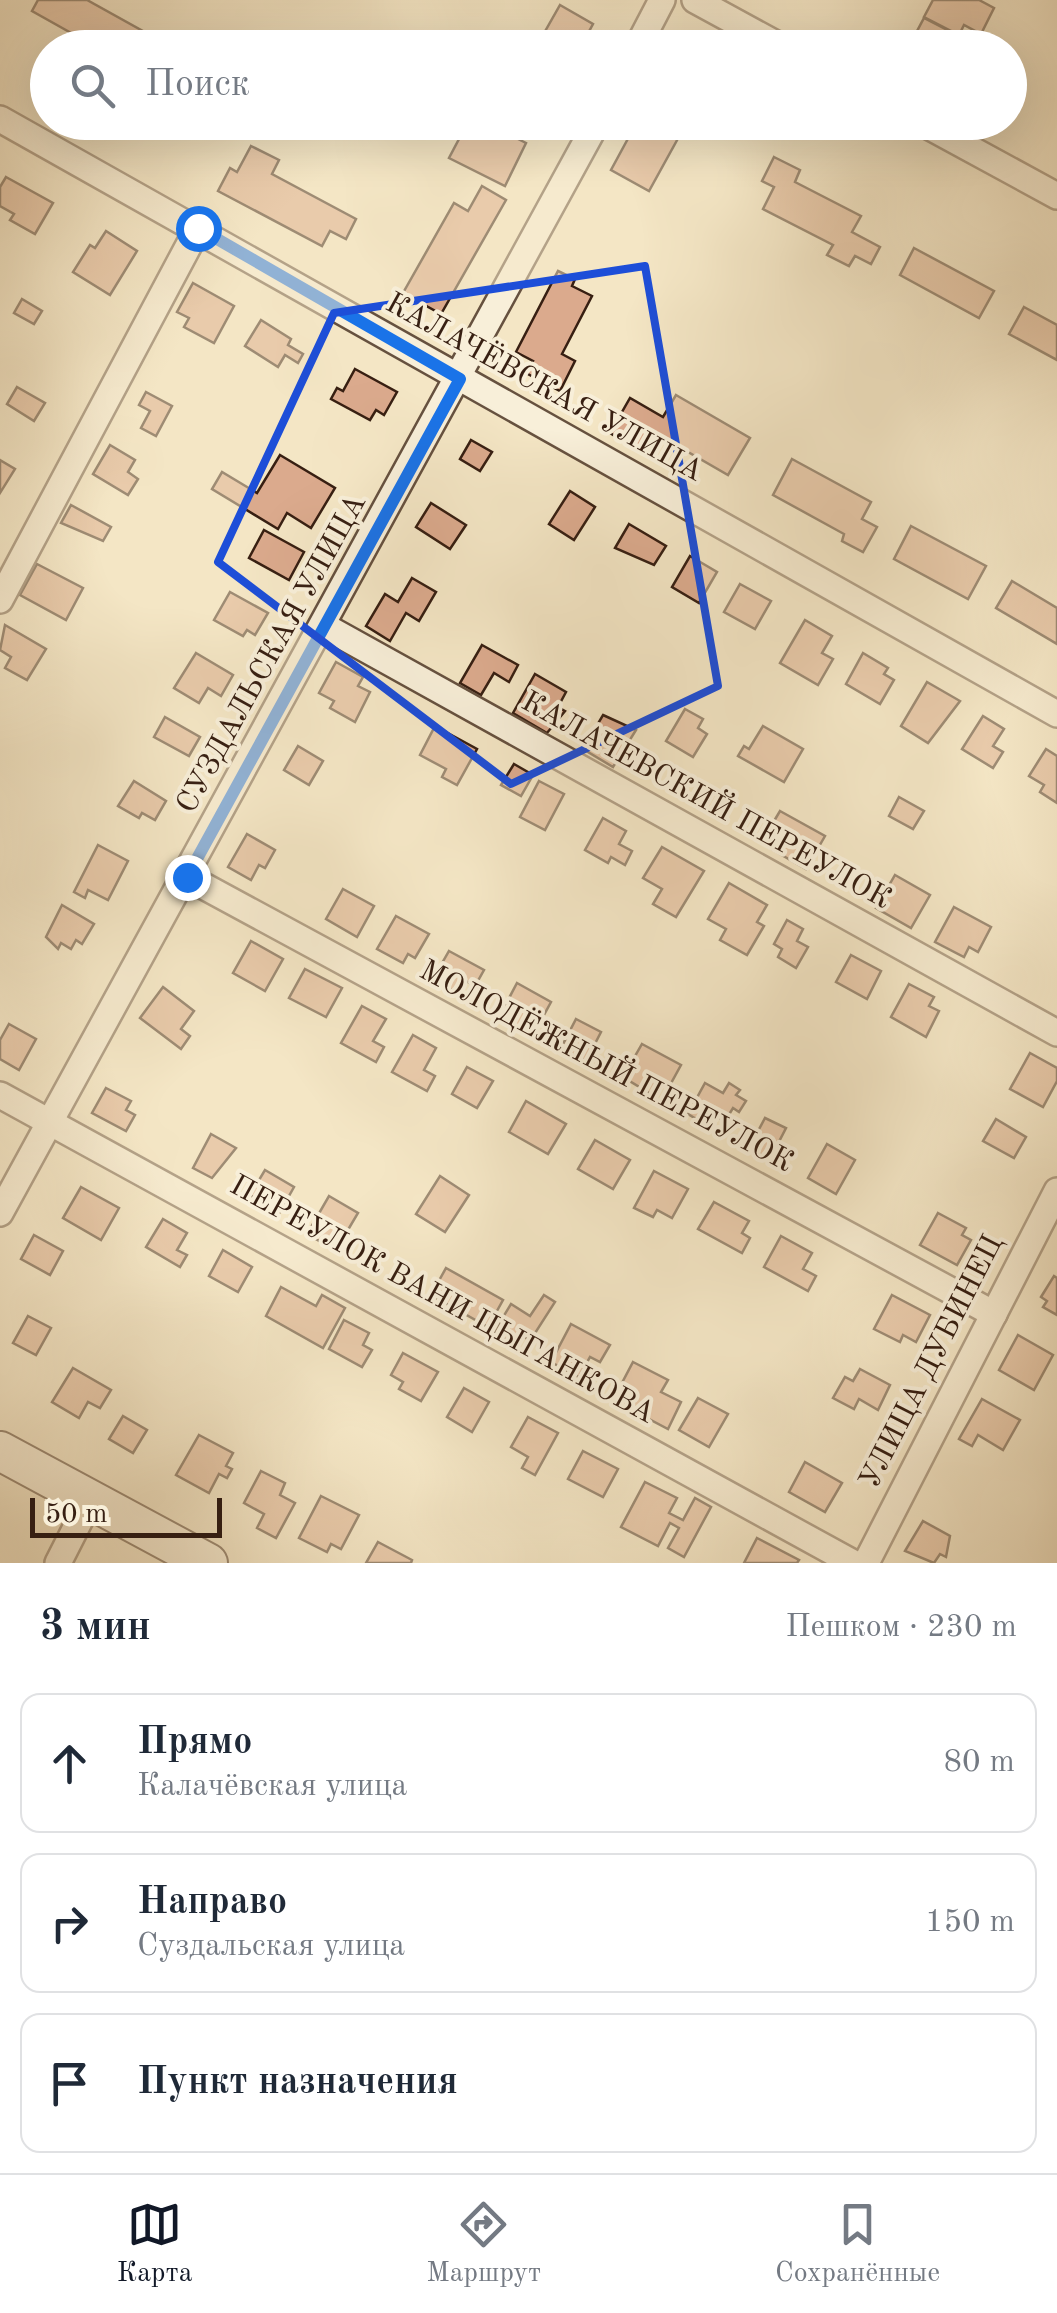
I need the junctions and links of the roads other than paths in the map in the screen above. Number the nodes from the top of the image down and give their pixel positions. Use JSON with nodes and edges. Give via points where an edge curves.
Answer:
{"nodes":[{"id":1,"x":662,"y":0,"type":"edge"},
{"id":2,"x":695,"y":0,"type":"edge"},
{"id":3,"x":646,"y":30,"type":"edge"},
{"id":4,"x":749,"y":30,"type":"edge"},
{"id":5,"x":0,"y":119,"type":"edge"},
{"id":6,"x":30,"y":136,"type":"edge"},
{"id":7,"x":38,"y":140,"type":"edge"},
{"id":8,"x":587,"y":140,"type":"edge"},
{"id":9,"x":954,"y":140,"type":"edge"},
{"id":10,"x":1057,"y":196,"type":"edge"},
{"id":11,"x":198,"y":228,"type":"junction"},
{"id":12,"x":460,"y":379,"type":"junction"},
{"id":13,"x":0,"y":600,"type":"edge"},
{"id":14,"x":324,"y":626,"type":"junction"},
{"id":15,"x":1057,"y":714,"type":"edge"},
{"id":16,"x":187,"y":877,"type":"junction"},
{"id":17,"x":1057,"y":1033,"type":"edge"},
{"id":18,"x":0,"y":1094,"type":"edge"},
{"id":19,"x":52,"y":1123,"type":"junction"},
{"id":20,"x":1057,"y":1191,"type":"edge"},
{"id":21,"x":0,"y":1214,"type":"edge"},
{"id":22,"x":994,"y":1314,"type":"junction"},
{"id":23,"x":0,"y":1452,"type":"edge"},
{"id":24,"x":90,"y":1500,"type":"junction"},
{"id":25,"x":58,"y":1563,"type":"edge"},
{"id":26,"x":208,"y":1563,"type":"edge"},
{"id":27,"x":853,"y":1563,"type":"edge"},
{"id":28,"x":866,"y":1563,"type":"edge"}],
"edges":[{"from":1,"to":3,"type":"street"},
{"from":2,"to":4,"type":"street"},
{"from":5,"to":6,"type":"street","name":"КАЛАЧЁВСКАЯ УЛИЦА"},
{"from":7,"to":11,"type":"street","name":"КАЛАЧЁВСКАЯ УЛИЦА"},
{"from":8,"to":12,"type":"street","name":"СУЗДАЛЬСКАЯ УЛИЦА"},
{"from":9,"to":10,"type":"street"},
{"from":11,"to":12,"type":"street","name":"КАЛАЧЁВСКАЯ УЛИЦА"},
{"from":11,"to":13,"type":"street"},
{"from":12,"to":14,"type":"street","name":"СУЗДАЛЬСКАЯ УЛИЦА"},
{"from":12,"to":15,"type":"street","name":"КАЛАЧЁВСКАЯ УЛИЦА"},
{"from":14,"to":16,"type":"street","name":"СУЗДАЛЬСКАЯ УЛИЦА"},
{"from":14,"to":17,"type":"street","name":"КАЛАЧЕВСКИЙ ПЕРЕУЛОК"},
{"from":16,"to":19,"type":"street","name":"СУЗДАЛЬСКАЯ УЛИЦА"},
{"from":16,"to":22,"type":"street","name":"МОЛОДЁЖНЫЙ ПЕРЕУЛОК"},
{"from":18,"to":19,"type":"street","name":"ПЕРЕУЛОК ВАНИ ЦЫГАНКОВА"},
{"from":19,"to":21,"type":"street","name":"СУЗДАЛЬСКАЯ УЛИЦА"},
{"from":19,"to":27,"type":"street","name":"ПЕРЕУЛОК ВАНИ ЦЫГАНКОВА"},
{"from":20,"to":22,"type":"street","name":"УЛИЦА ДУБИНЕЦ"},
{"from":22,"to":28,"type":"street","name":"УЛИЦА ДУБИНЕЦ"},
{"from":23,"to":24,"type":"street"},
{"from":24,"to":25,"type":"street"},
{"from":24,"to":26,"type":"street"}]}
